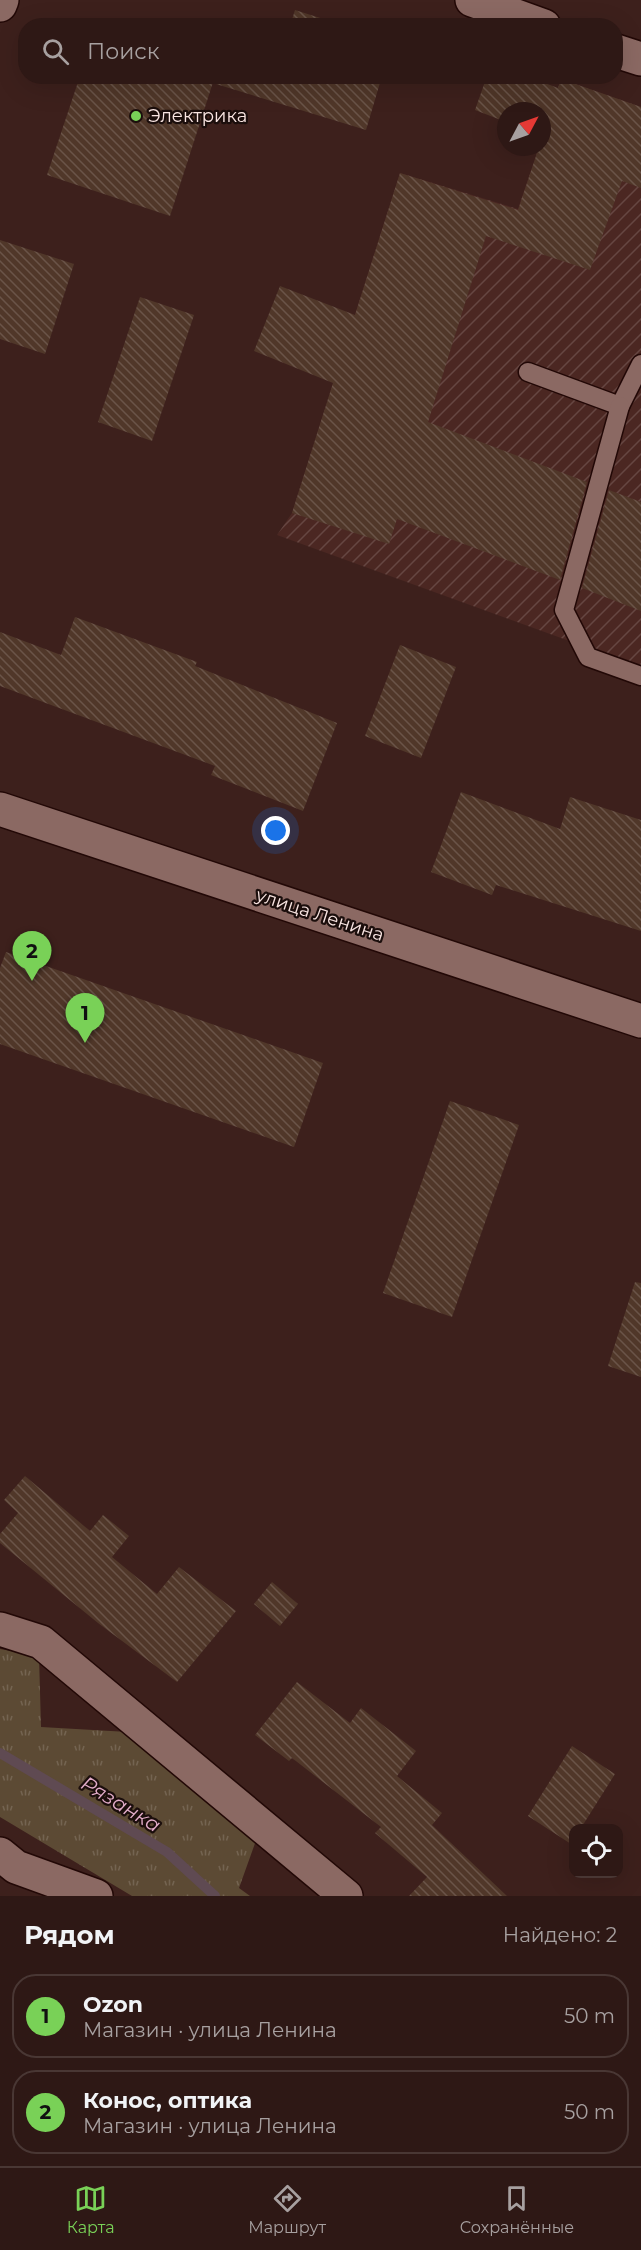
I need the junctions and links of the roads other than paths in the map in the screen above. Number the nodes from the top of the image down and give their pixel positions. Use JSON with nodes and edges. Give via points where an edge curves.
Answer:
{"nodes":[{"id":1,"x":2,"y":0,"type":"edge"},
{"id":2,"x":472,"y":0,"type":"edge"},
{"id":3,"x":0,"y":5,"type":"edge"},
{"id":4,"x":522,"y":18,"type":"edge"},
{"id":5,"x":623,"y":54,"type":"edge"},
{"id":6,"x":641,"y":60,"type":"edge"},
{"id":7,"x":641,"y":363,"type":"edge"},
{"id":8,"x":528,"y":372,"type":"dead end"},
{"id":9,"x":620,"y":406,"type":"junction"},
{"id":10,"x":641,"y":676,"type":"edge"},
{"id":11,"x":0,"y":809,"type":"edge"},
{"id":12,"x":641,"y":1021,"type":"edge"},
{"id":13,"x":0,"y":1629,"type":"edge"},
{"id":14,"x":0,"y":1854,"type":"edge"},
{"id":15,"x":96,"y":1896,"type":"edge"},
{"id":16,"x":346,"y":1896,"type":"edge"}],
"edges":[{"from":1,"to":3,"type":"street"},
{"from":2,"to":4,"type":"street"},
{"from":5,"to":6,"type":"street"},
{"from":7,"to":9,"type":"lane"},
{"from":8,"to":9,"type":"lane"},
{"from":9,"to":10,"type":"lane","via":[[564,610],[588,657]]},
{"from":11,"to":12,"type":"street","name":"улица Ленина"},
{"from":13,"to":16,"type":"street","via":[[41,1642]]},
{"from":14,"to":15,"type":"street","via":[[16,1867]]}]}
